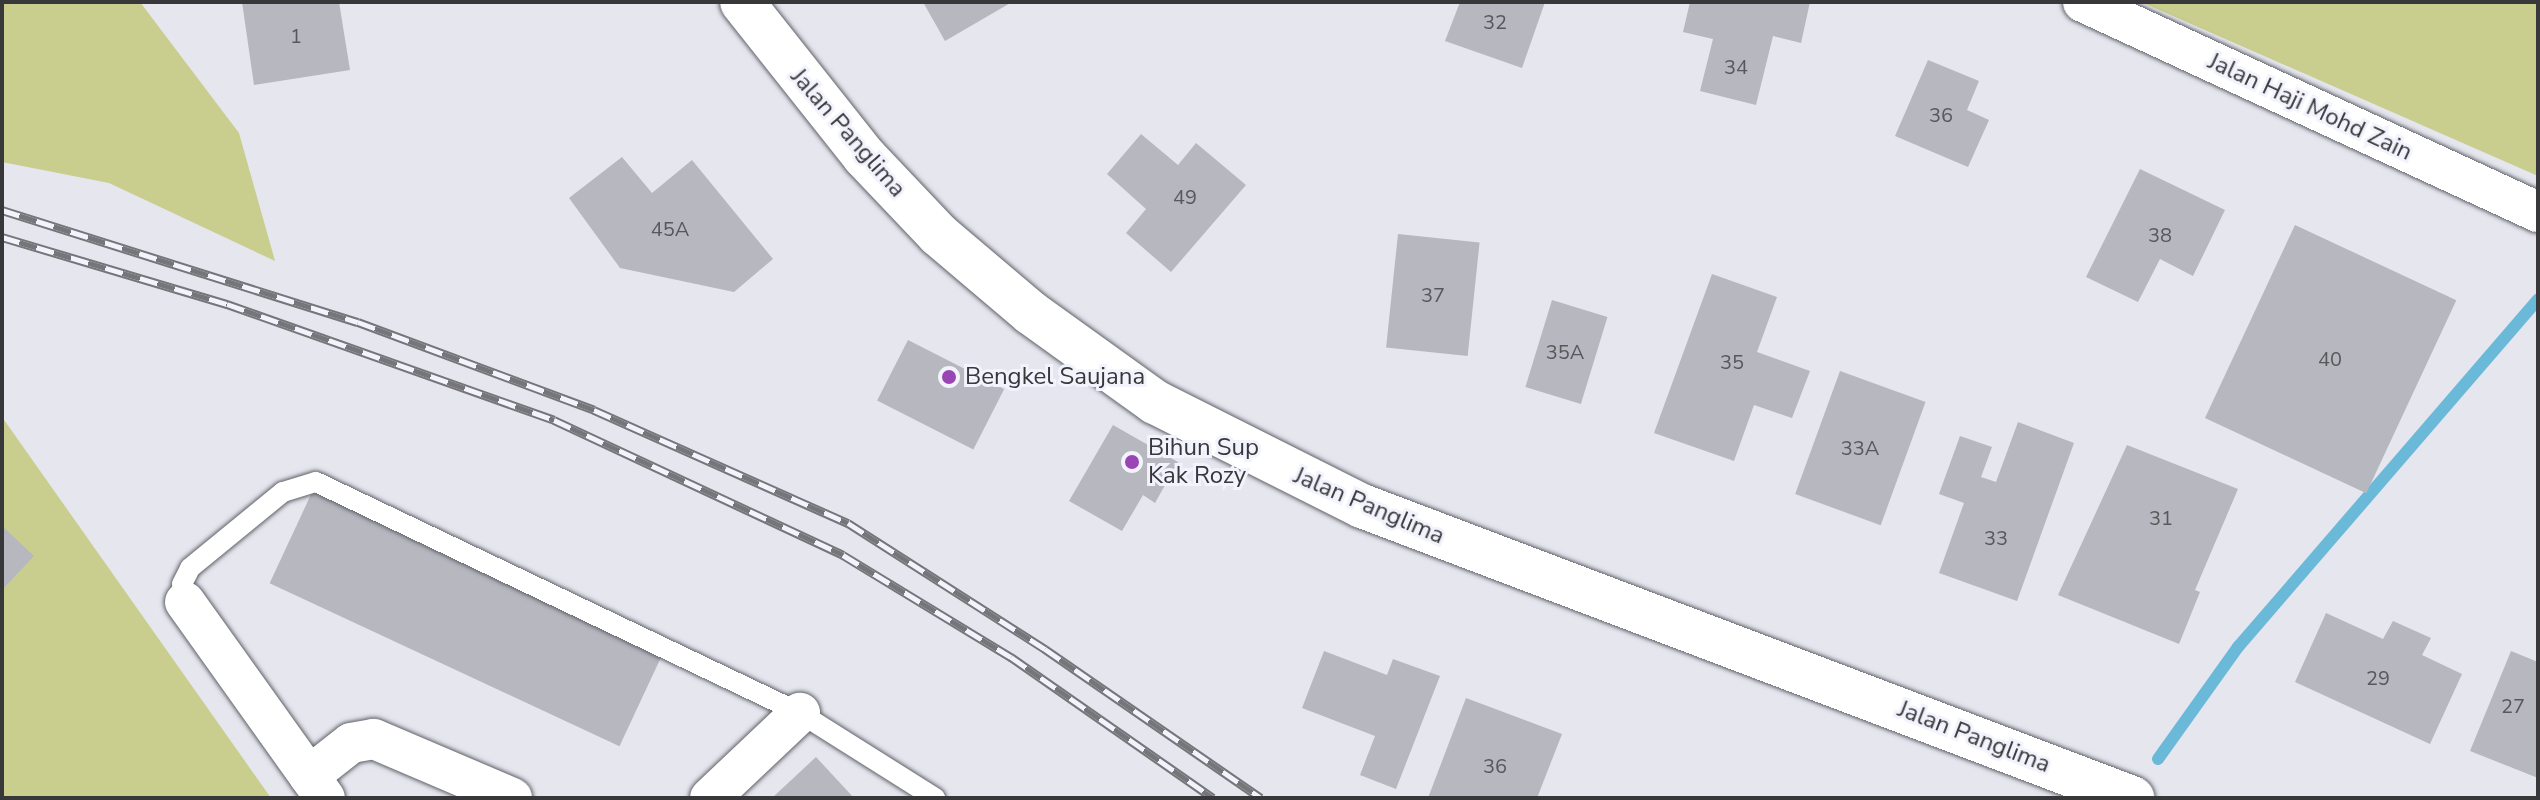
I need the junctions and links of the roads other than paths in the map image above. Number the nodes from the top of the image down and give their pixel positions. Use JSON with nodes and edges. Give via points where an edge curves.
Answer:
{"nodes":[{"id":1,"x":742,"y":2,"type":"edge"},
{"id":2,"x":2083,"y":2,"type":"edge"},
{"id":3,"x":2538,"y":212,"type":"edge"},
{"id":4,"x":185,"y":602,"type":"joint"},
{"id":5,"x":800,"y":713,"type":"junction"},
{"id":6,"x":317,"y":787,"type":"edge"},
{"id":7,"x":512,"y":798,"type":"edge"},
{"id":8,"x":710,"y":798,"type":"edge"},
{"id":9,"x":935,"y":798,"type":"edge"},
{"id":10,"x":2132,"y":798,"type":"edge"}],
"edges":[{"from":1,"to":10,"type":"main road","name":"Jalan Panglima","via":[[864,156],[939,235],[1031,313],[1155,402],[1362,506]]},
{"from":2,"to":3,"type":"street","name":"Jalan Haji Mohd Zain"},
{"from":4,"to":5,"type":"lane","via":[[182,584],[190,568],[283,492],[316,482]]},
{"from":4,"to":6,"type":"street"},
{"from":5,"to":8,"type":"street"},
{"from":5,"to":9,"type":"lane"},
{"from":6,"to":7,"type":"street","via":[[351,743],[374,739]]}]}
